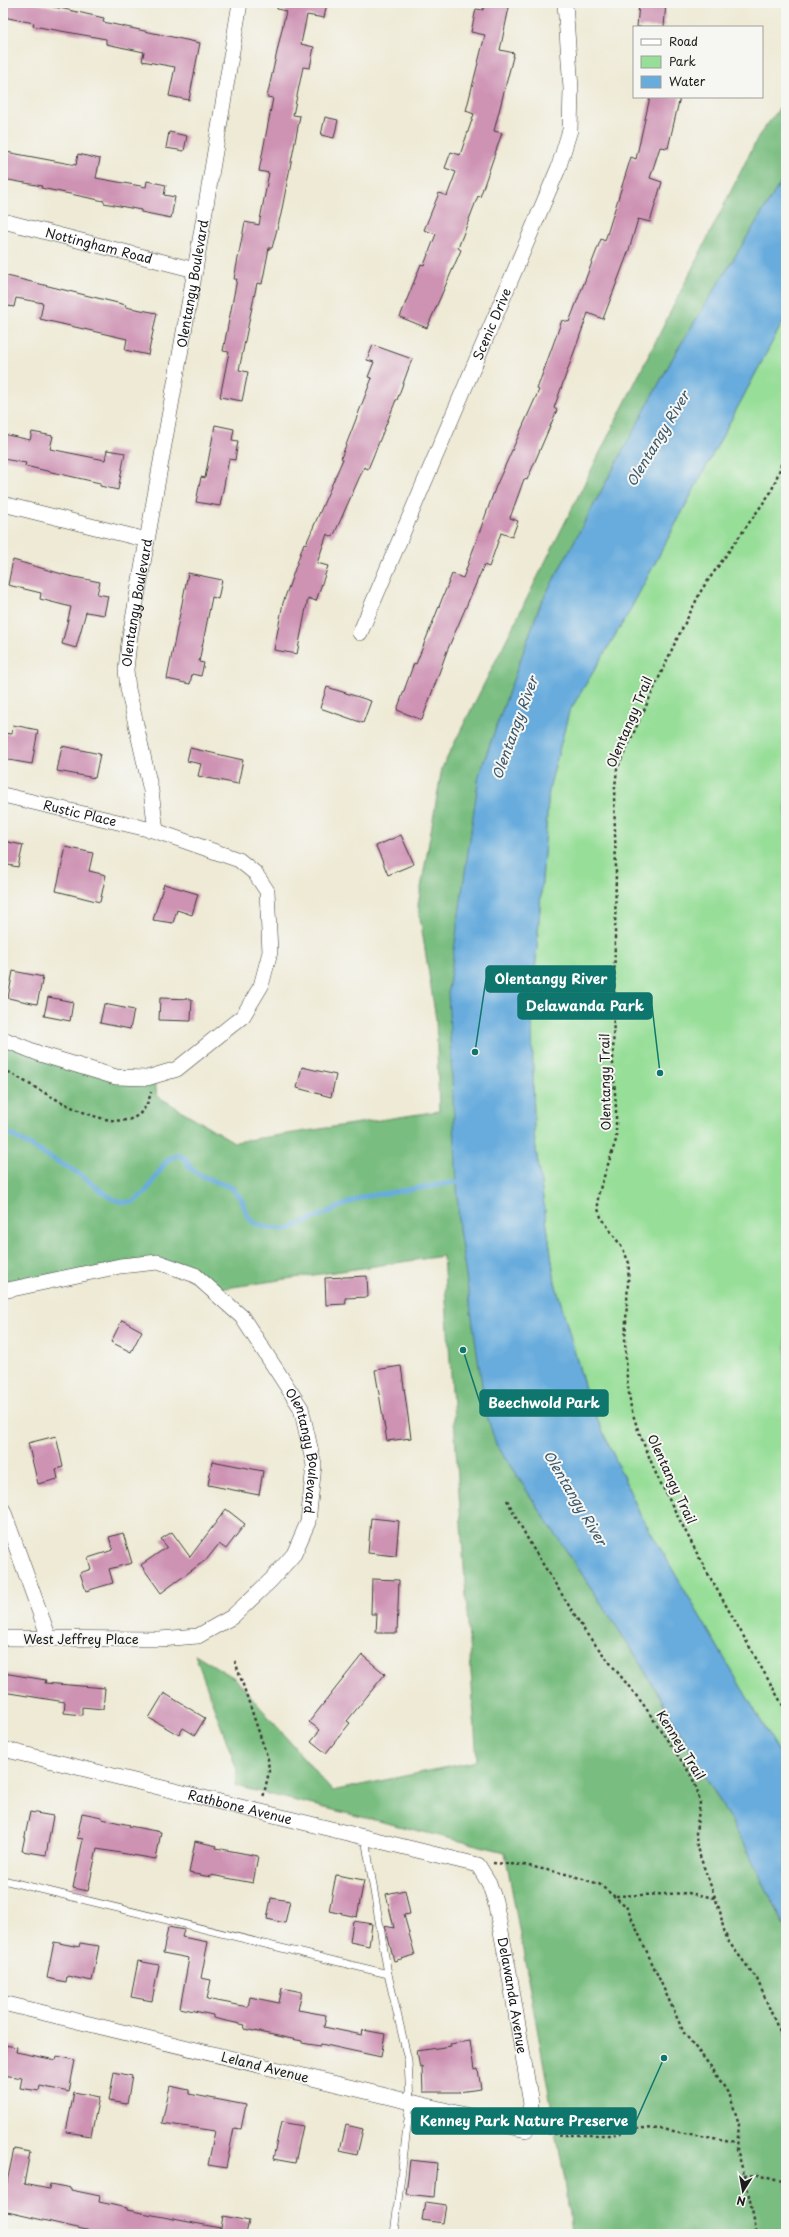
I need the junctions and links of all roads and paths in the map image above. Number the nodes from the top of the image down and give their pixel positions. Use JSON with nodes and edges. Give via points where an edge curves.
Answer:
{"nodes":[{"id":1,"x":240,"y":3,"type":"edge"},
{"id":2,"x":566,"y":3,"type":"edge"},
{"id":3,"x":3,"y":221,"type":"edge"},
{"id":4,"x":195,"y":270,"type":"junction"},
{"id":5,"x":786,"y":446,"type":"edge"},
{"id":6,"x":3,"y":504,"type":"edge"},
{"id":7,"x":147,"y":540,"type":"junction"},
{"id":8,"x":360,"y":633,"type":"dead end"},
{"id":9,"x":3,"y":795,"type":"edge"},
{"id":10,"x":156,"y":831,"type":"junction"},
{"id":11,"x":3,"y":1039,"type":"edge"},
{"id":12,"x":3,"y":1068,"type":"edge"},
{"id":13,"x":151,"y":1077,"type":"junction"},
{"id":14,"x":3,"y":1291,"type":"edge"},
{"id":15,"x":507,"y":1500,"type":"dead end"},
{"id":16,"x":3,"y":1510,"type":"edge"},
{"id":17,"x":3,"y":1638,"type":"edge"},
{"id":18,"x":49,"y":1638,"type":"junction"},
{"id":19,"x":160,"y":1639,"type":"joint"},
{"id":20,"x":235,"y":1660,"type":"dead end"},
{"id":21,"x":786,"y":1711,"type":"edge"},
{"id":22,"x":3,"y":1749,"type":"edge"},
{"id":23,"x":259,"y":1812,"type":"junction"},
{"id":24,"x":365,"y":1838,"type":"junction"},
{"id":25,"x":478,"y":1865,"type":"junction"},
{"id":26,"x":3,"y":1880,"type":"edge"},
{"id":27,"x":616,"y":1896,"type":"junction"},
{"id":28,"x":716,"y":1898,"type":"junction"},
{"id":29,"x":388,"y":1974,"type":"junction"},
{"id":30,"x":3,"y":2004,"type":"edge"},
{"id":31,"x":786,"y":2047,"type":"edge"},
{"id":32,"x":410,"y":2103,"type":"junction"},
{"id":33,"x":526,"y":2130,"type":"junction"},
{"id":34,"x":737,"y":2142,"type":"junction"},
{"id":35,"x":744,"y":2176,"type":"junction"},
{"id":36,"x":786,"y":2183,"type":"edge"},
{"id":37,"x":394,"y":2234,"type":"edge"},
{"id":38,"x":757,"y":2234,"type":"edge"}],
"edges":[{"from":1,"to":4,"type":"street","name":"Olentangy Boulevard"},
{"from":2,"to":8,"type":"street","name":"Scenic Drive","via":[[571,89],[570,130],[558,169]]},
{"from":3,"to":4,"type":"street","name":"Nottingham Road"},
{"from":4,"to":7,"type":"street","name":"Olentangy Boulevard"},
{"from":5,"to":21,"type":"path","name":"Olentangy Trail","via":[[770,492],[702,589],[618,769],[614,796],[616,877],[613,1066],[616,1140],[598,1195],[601,1217],[623,1249],[629,1263],[625,1341],[627,1380],[631,1408],[638,1430],[657,1476],[703,1565]]},
{"from":6,"to":7,"type":"street"},
{"from":7,"to":10,"type":"street","name":"Olentangy Boulevard","via":[[126,670],[151,791]]},
{"from":9,"to":10,"type":"street","name":"Rustic Place"},
{"from":10,"to":13,"type":"street","via":[[239,860],[255,873],[266,890],[270,952],[261,986],[243,1016],[177,1069]]},
{"from":11,"to":13,"type":"street","via":[[40,1054],[116,1077]]},
{"from":12,"to":13,"type":"path","via":[[61,1102],[114,1121],[127,1120],[142,1111],[150,1094]]},
{"from":14,"to":19,"type":"street","name":"Olentangy Boulevard","via":[[120,1266],[158,1262],[195,1275],[242,1317],[301,1408],[314,1465],[308,1522],[294,1554],[232,1617],[198,1636]]},
{"from":15,"to":28,"type":"path","name":"Kenney Trail","via":[[586,1633],[643,1704],[691,1775],[700,1802],[697,1848]]},
{"from":16,"to":18,"type":"street"},
{"from":17,"to":18,"type":"street","name":"West Jeffrey Place"},
{"from":18,"to":19,"type":"street","name":"West Jeffrey Place"},
{"from":20,"to":23,"type":"path","via":[[268,1759],[268,1777]]},
{"from":22,"to":23,"type":"street","name":"Rathbone Avenue"},
{"from":23,"to":24,"type":"street","name":"Rathbone Avenue"},
{"from":24,"to":25,"type":"street","name":"Rathbone Avenue"},
{"from":24,"to":29,"type":"lane"},
{"from":25,"to":27,"type":"path","via":[[496,1862],[517,1864],[570,1875],[599,1884]]},
{"from":25,"to":33,"type":"street","name":"Delawanda Avenue","via":[[489,1883],[495,1901],[509,1972],[531,2104]]},
{"from":26,"to":29,"type":"lane"},
{"from":27,"to":28,"type":"path","via":[[688,1893]]},
{"from":27,"to":34,"type":"path","via":[[626,1906],[684,2033],[730,2096],[739,2124]]},
{"from":28,"to":31,"type":"path","name":"Kenney Trail","via":[[728,1941],[757,1979]]},
{"from":29,"to":32,"type":"lane","via":[[408,2060]]},
{"from":30,"to":32,"type":"street","name":"Leland Avenue"},
{"from":32,"to":33,"type":"street","name":"Leland Avenue"},
{"from":32,"to":37,"type":"lane"},
{"from":33,"to":34,"type":"path","via":[[563,2135],[611,2134],[641,2128],[661,2129]]},
{"from":34,"to":35,"type":"path"},
{"from":35,"to":36,"type":"path","via":[[757,2175]]},
{"from":35,"to":38,"type":"path"}]}
